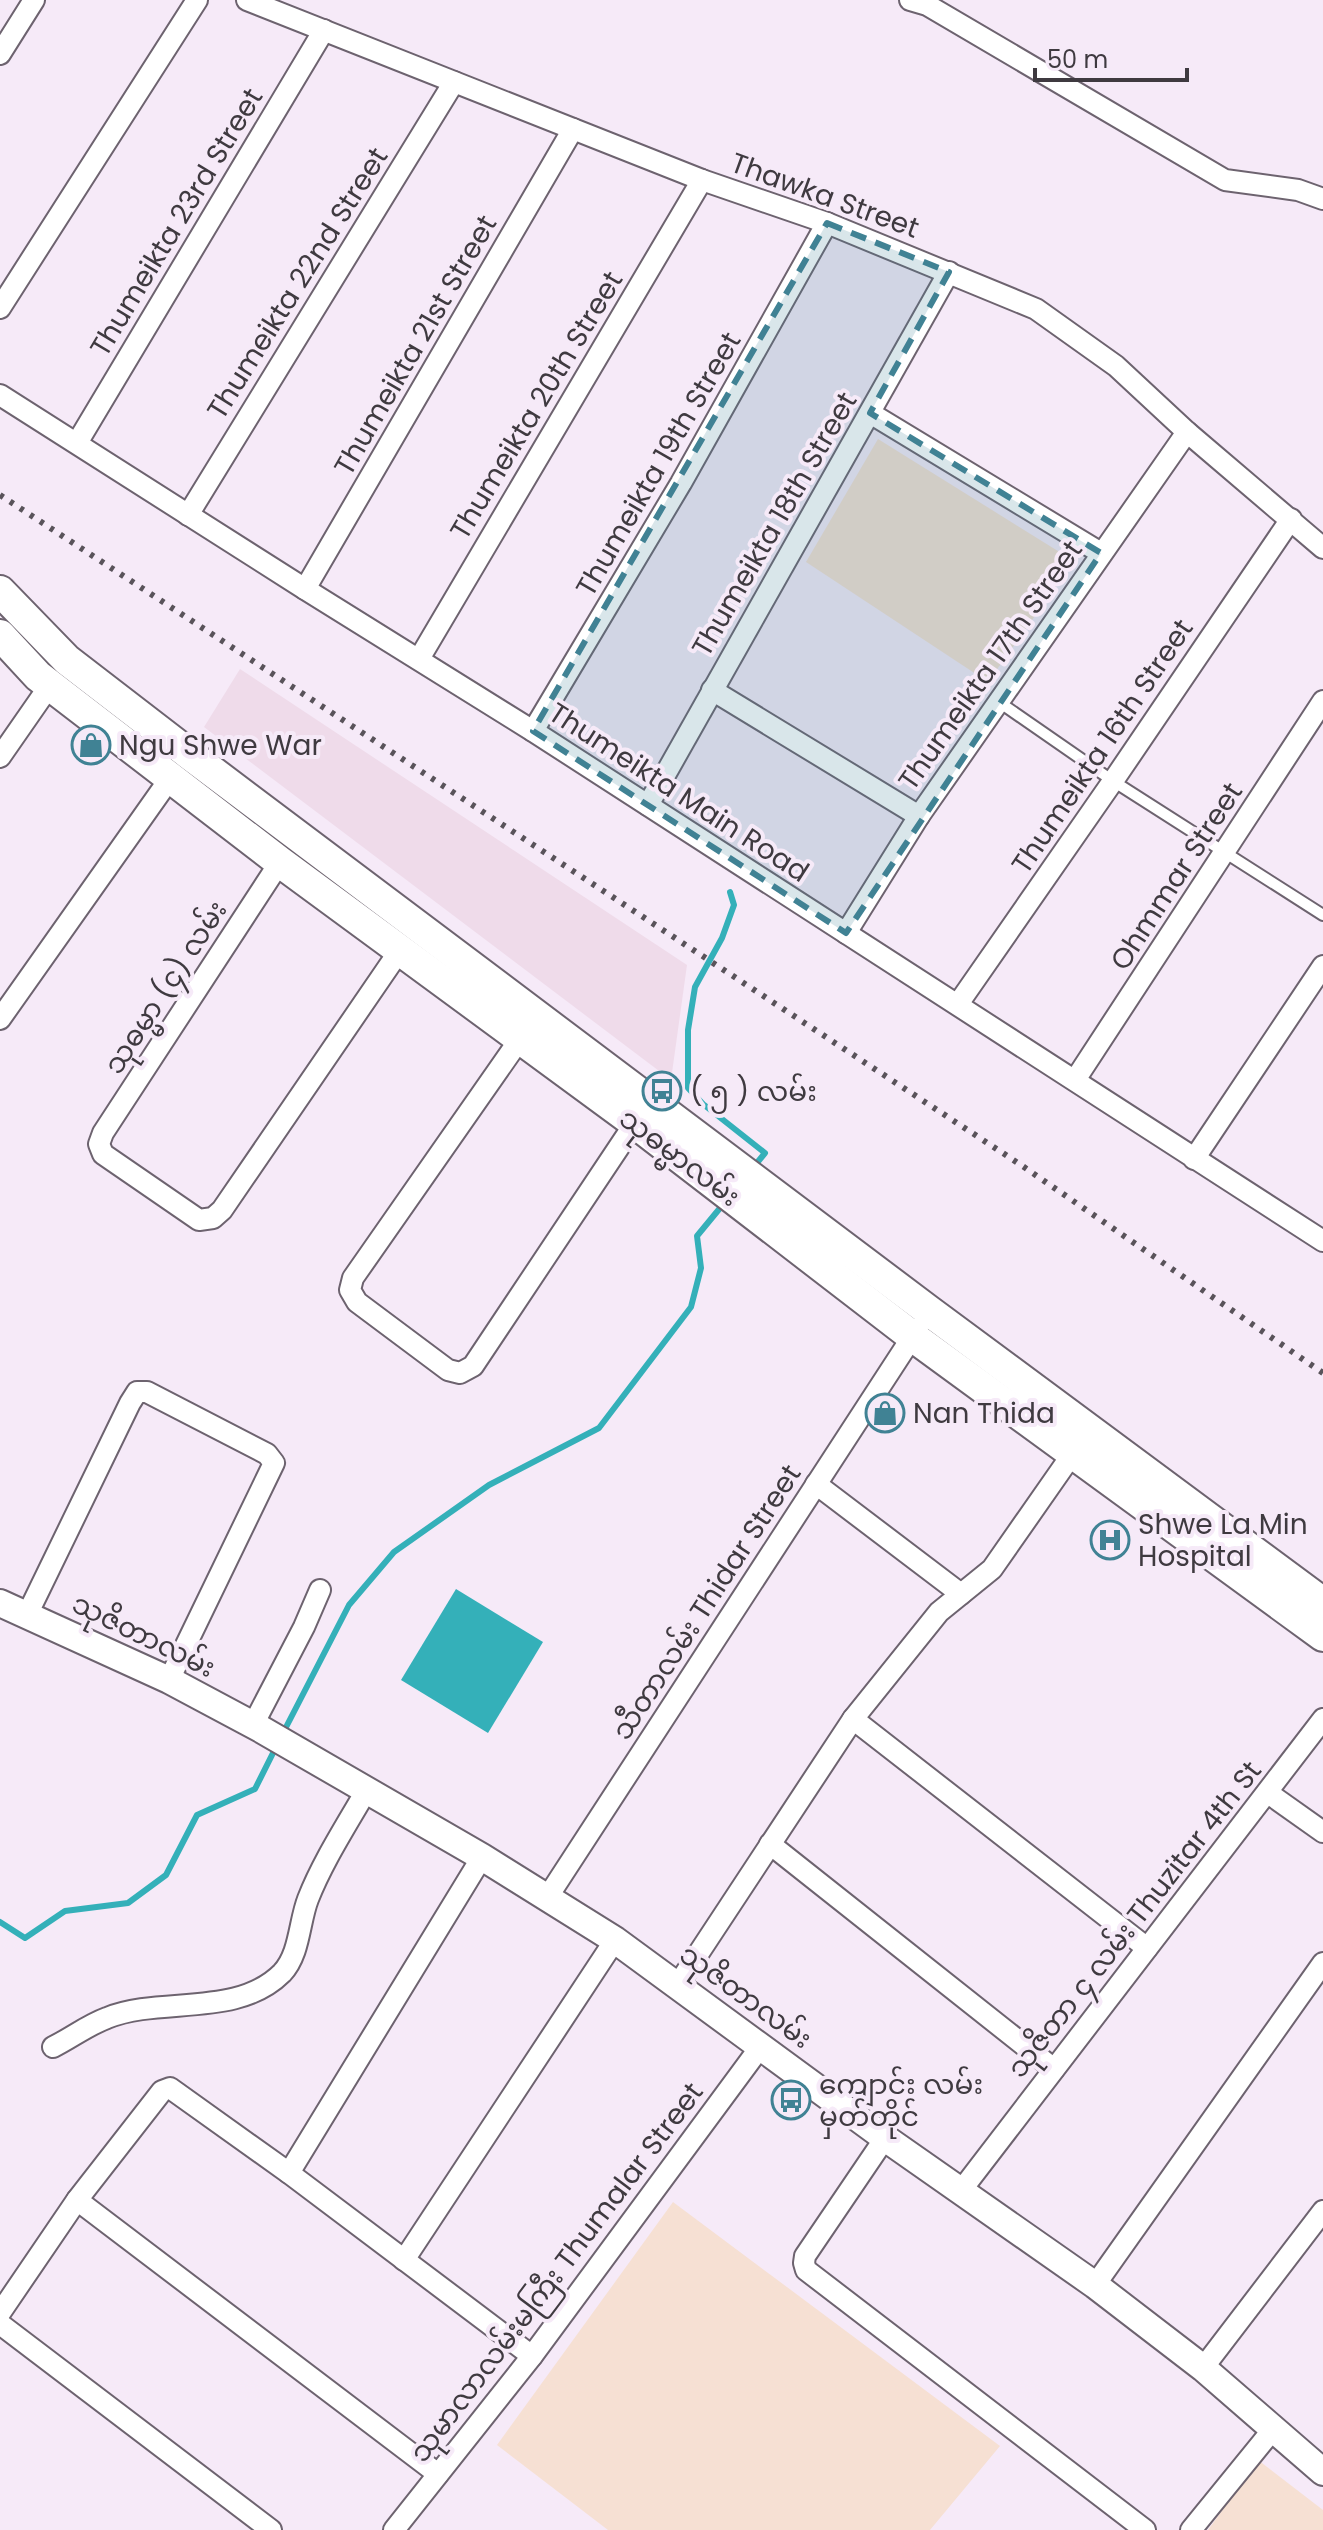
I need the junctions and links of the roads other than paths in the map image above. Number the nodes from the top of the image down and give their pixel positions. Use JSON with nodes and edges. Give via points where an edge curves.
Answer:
{"nodes":[{"id":1,"x":34,"y":0,"type":"edge"},
{"id":2,"x":197,"y":0,"type":"edge"},
{"id":3,"x":247,"y":0,"type":"edge"},
{"id":4,"x":910,"y":0,"type":"edge"},
{"id":5,"x":324,"y":30,"type":"junction"},
{"id":6,"x":0,"y":54,"type":"edge"},
{"id":7,"x":454,"y":82,"type":"junction"},
{"id":8,"x":573,"y":129,"type":"junction"},
{"id":9,"x":702,"y":180,"type":"junction"},
{"id":10,"x":1323,"y":199,"type":"edge"},
{"id":11,"x":827,"y":223,"type":"junction"},
{"id":12,"x":949,"y":272,"type":"junction"},
{"id":13,"x":0,"y":308,"type":"edge"},
{"id":14,"x":0,"y":395,"type":"edge"},
{"id":15,"x":870,"y":413,"type":"junction"},
{"id":16,"x":1187,"y":432,"type":"junction"},
{"id":17,"x":77,"y":443,"type":"junction"},
{"id":18,"x":188,"y":515,"type":"junction"},
{"id":19,"x":1291,"y":519,"type":"junction"},
{"id":20,"x":1323,"y":548,"type":"edge"},
{"id":21,"x":1101,"y":553,"type":"junction"},
{"id":22,"x":305,"y":589,"type":"junction"},
{"id":23,"x":0,"y":591,"type":"edge"},
{"id":24,"x":2,"y":642,"type":"edge"},
{"id":25,"x":419,"y":659,"type":"junction"},
{"id":26,"x":52,"y":674,"type":"junction"},
{"id":27,"x":712,"y":690,"type":"junction"},
{"id":28,"x":1323,"y":701,"type":"edge"},
{"id":29,"x":999,"y":702,"type":"junction"},
{"id":30,"x":533,"y":731,"type":"junction"},
{"id":31,"x":0,"y":757,"type":"edge"},
{"id":32,"x":171,"y":777,"type":"junction"},
{"id":33,"x":1113,"y":781,"type":"junction"},
{"id":34,"x":648,"y":805,"type":"junction"},
{"id":35,"x":919,"y":816,"type":"junction"},
{"id":36,"x":1226,"y":852,"type":"junction"},
{"id":37,"x":280,"y":862,"type":"junction"},
{"id":38,"x":1323,"y":915,"type":"edge"},
{"id":39,"x":846,"y":933,"type":"junction"},
{"id":40,"x":400,"y":950,"type":"junction"},
{"id":41,"x":1323,"y":966,"type":"edge"},
{"id":42,"x":958,"y":1004,"type":"junction"},
{"id":43,"x":0,"y":1019,"type":"edge"},
{"id":44,"x":520,"y":1039,"type":"junction"},
{"id":45,"x":1075,"y":1080,"type":"junction"},
{"id":46,"x":635,"y":1123,"type":"junction"},
{"id":47,"x":1194,"y":1159,"type":"junction"},
{"id":48,"x":1320,"y":1234,"type":"edge"},
{"id":49,"x":929,"y":1311,"type":"junction"},
{"id":50,"x":912,"y":1336,"type":"junction"},
{"id":51,"x":1073,"y":1453,"type":"junction"},
{"id":52,"x":816,"y":1484,"type":"junction"},
{"id":53,"x":1173,"y":1510,"type":"junction"},
{"id":54,"x":320,"y":1590,"type":"dead end"},
{"id":55,"x":961,"y":1594,"type":"junction"},
{"id":56,"x":0,"y":1603,"type":"edge"},
{"id":57,"x":1323,"y":1603,"type":"edge"},
{"id":58,"x":27,"y":1615,"type":"junction"},
{"id":59,"x":1323,"y":1636,"type":"edge"},
{"id":60,"x":169,"y":1680,"type":"junction"},
{"id":61,"x":853,"y":1719,"type":"junction"},
{"id":62,"x":1323,"y":1719,"type":"edge"},
{"id":63,"x":256,"y":1726,"type":"junction"},
{"id":64,"x":366,"y":1791,"type":"junction"},
{"id":65,"x":1268,"y":1793,"type":"junction"},
{"id":66,"x":1323,"y":1832,"type":"edge"},
{"id":67,"x":770,"y":1844,"type":"junction"},
{"id":68,"x":482,"y":1857,"type":"junction"},
{"id":69,"x":547,"y":1898,"type":"junction"},
{"id":70,"x":615,"y":1940,"type":"junction"},
{"id":71,"x":1147,"y":1948,"type":"junction"},
{"id":72,"x":1323,"y":1963,"type":"edge"},
{"id":73,"x":677,"y":1986,"type":"junction"},
{"id":74,"x":761,"y":2046,"type":"junction"},
{"id":75,"x":53,"y":2047,"type":"dead end"},
{"id":76,"x":1054,"y":2069,"type":"junction"},
{"id":77,"x":885,"y":2138,"type":"junction"},
{"id":78,"x":289,"y":2173,"type":"junction"},
{"id":79,"x":960,"y":2192,"type":"junction"},
{"id":80,"x":77,"y":2200,"type":"junction"},
{"id":81,"x":1323,"y":2211,"type":"edge"},
{"id":82,"x":404,"y":2260,"type":"junction"},
{"id":83,"x":1095,"y":2285,"type":"junction"},
{"id":84,"x":0,"y":2313,"type":"edge"},
{"id":85,"x":0,"y":2324,"type":"edge"},
{"id":86,"x":532,"y":2356,"type":"junction"},
{"id":87,"x":1203,"y":2368,"type":"junction"},
{"id":88,"x":1274,"y":2428,"type":"junction"},
{"id":89,"x":1323,"y":2472,"type":"edge"},
{"id":90,"x":438,"y":2474,"type":"junction"},
{"id":91,"x":271,"y":2530,"type":"edge"},
{"id":92,"x":394,"y":2530,"type":"edge"},
{"id":93,"x":1145,"y":2530,"type":"edge"},
{"id":94,"x":1191,"y":2530,"type":"edge"}],
"edges":[{"from":1,"to":6,"type":"street"},
{"from":2,"to":13,"type":"street"},
{"from":3,"to":5,"type":"street","name":"Thawka Street"},
{"from":4,"to":10,"type":"street","via":[[927,5],[1225,180],[1298,190]]},
{"from":5,"to":7,"type":"street","name":"Thawka Street"},
{"from":5,"to":17,"type":"street","name":"Thumeikta 23rd Street"},
{"from":7,"to":8,"type":"street","name":"Thawka Street"},
{"from":7,"to":18,"type":"street","name":"Thumeikta 22nd Street"},
{"from":8,"to":9,"type":"street","name":"Thawka Street"},
{"from":8,"to":22,"type":"street","name":"Thumeikta 21st Street"},
{"from":9,"to":11,"type":"street","name":"Thawka Street"},
{"from":9,"to":25,"type":"street","name":"Thumeikta 20th Street"},
{"from":11,"to":12,"type":"street","name":"Thawka Street"},
{"from":11,"to":30,"type":"street","name":"Thumeikta 19th Street"},
{"from":12,"to":15,"type":"street","name":"Thumeikta 18th Street"},
{"from":12,"to":16,"type":"street","name":"Thawka Street","via":[[1036,309],[1116,366]]},
{"from":14,"to":17,"type":"street","name":"Thumeikta Main Road"},
{"from":15,"to":21,"type":"street"},
{"from":15,"to":27,"type":"street","name":"Thumeikta 18th Street"},
{"from":16,"to":19,"type":"street","name":"Thawka Street"},
{"from":16,"to":21,"type":"street","name":"Thumeikta 17th Street"},
{"from":17,"to":18,"type":"street","name":"Thumeikta Main Road"},
{"from":18,"to":22,"type":"street","name":"Thumeikta Main Road"},
{"from":19,"to":20,"type":"street","name":"Thawka Street"},
{"from":19,"to":33,"type":"street","name":"Thumeikta 16th Street"},
{"from":21,"to":29,"type":"street","name":"Thumeikta 17th Street"},
{"from":22,"to":25,"type":"street","name":"Thumeikta Main Road"},
{"from":23,"to":26,"type":"main road","name":"သုဓမ္မာလမ်း"},
{"from":24,"to":26,"type":"main road","name":"သုဓမ္မာလမ်း"},
{"from":25,"to":30,"type":"street","name":"Thumeikta Main Road"},
{"from":26,"to":31,"type":"street"},
{"from":26,"to":32,"type":"main road","name":"သုဓမ္မာလမ်း"},
{"from":26,"to":49,"type":"main road","name":"သုဓမ္မာလမ်း"},
{"from":27,"to":34,"type":"street","name":"Thumeikta 18th Street"},
{"from":27,"to":35,"type":"street"},
{"from":28,"to":36,"type":"street","name":"Ohmmar Street"},
{"from":29,"to":33,"type":"lane"},
{"from":29,"to":35,"type":"street","name":"Thumeikta 17th Street"},
{"from":30,"to":34,"type":"street","name":"Thumeikta Main Road"},
{"from":32,"to":37,"type":"main road","name":"သုဓမ္မာလမ်း"},
{"from":32,"to":43,"type":"street"},
{"from":33,"to":36,"type":"lane"},
{"from":33,"to":42,"type":"street","name":"Thumeikta 16th Street"},
{"from":34,"to":39,"type":"street","name":"Thumeikta Main Road"},
{"from":35,"to":39,"type":"street","name":"Thumeikta 17th Street"},
{"from":36,"to":38,"type":"lane"},
{"from":36,"to":45,"type":"street","name":"Ohmmar Street"},
{"from":37,"to":40,"type":"main road","name":"သုဓမ္မာလမ်း"},
{"from":37,"to":40,"type":"street","name":"သုဓမ္မာ (၄) လမ်း","via":[[103,1133],[103,1154],[199,1220],[213,1218]]},
{"from":39,"to":42,"type":"street","name":"Thumeikta Main Road"},
{"from":40,"to":44,"type":"main road","name":"သုဓမ္မာလမ်း"},
{"from":41,"to":47,"type":"street"},
{"from":42,"to":45,"type":"street","name":"Thumeikta Main Road"},
{"from":44,"to":46,"type":"main road","name":"သုဓမ္မာလမ်း"},
{"from":44,"to":46,"type":"street","via":[[353,1278],[350,1290],[357,1302],[448,1370],[460,1373],[473,1366]]},
{"from":45,"to":47,"type":"street","name":"Thumeikta Main Road"},
{"from":46,"to":50,"type":"main road","name":"သုဓမ္မာလမ်း"},
{"from":47,"to":48,"type":"street","name":"Thumeikta Main Road"},
{"from":49,"to":50,"type":"street","name":"သီတာလမ်း Thidar Street"},
{"from":49,"to":53,"type":"main road","name":"သုဓမ္မာလမ်း"},
{"from":50,"to":51,"type":"main road","name":"သုဓမ္မာလမ်း"},
{"from":50,"to":52,"type":"street","name":"သီတာလမ်း Thidar Street"},
{"from":51,"to":53,"type":"main road","name":"သုဓမ္မာလမ်း"},
{"from":51,"to":55,"type":"street","via":[[992,1569]]},
{"from":52,"to":55,"type":"street"},
{"from":52,"to":69,"type":"street","name":"သီတာလမ်း Thidar Street"},
{"from":53,"to":57,"type":"main road","name":"သုဓမ္မာလမ်း"},
{"from":53,"to":59,"type":"main road","name":"သုဓမ္မာလမ်း"},
{"from":54,"to":63,"type":"street"},
{"from":55,"to":61,"type":"street","via":[[925,1627]]},
{"from":56,"to":58,"type":"main road","name":"သုဇိတာလမ်း"},
{"from":58,"to":60,"type":"main road","name":"သုဇိတာလမ်း"},
{"from":58,"to":60,"type":"street","via":[[130,1403],[137,1392],[147,1392],[267,1454],[274,1463]]},
{"from":60,"to":63,"type":"main road","name":"သုဇိတာလမ်း"},
{"from":61,"to":67,"type":"street"},
{"from":61,"to":71,"type":"street"},
{"from":62,"to":65,"type":"street","name":"သုဇိတာ ၄ လမ်း Thuzitar 4th St"},
{"from":63,"to":64,"type":"main road","name":"သုဇိတာလမ်း"},
{"from":64,"to":68,"type":"main road","name":"သုဇိတာလမ်း"},
{"from":64,"to":75,"type":"street","via":[[313,1887],[291,1960],[273,1980],[229,2000],[108,2017]]},
{"from":65,"to":66,"type":"street"},
{"from":65,"to":71,"type":"street","name":"သုဇိတာ ၄ လမ်း Thuzitar 4th St"},
{"from":67,"to":73,"type":"street"},
{"from":67,"to":76,"type":"street"},
{"from":68,"to":69,"type":"main road","name":"သုဇိတာလမ်း"},
{"from":68,"to":78,"type":"street"},
{"from":69,"to":70,"type":"main road","name":"သုဇိတာလမ်း"},
{"from":70,"to":73,"type":"main road","name":"သုဇိတာလမ်း"},
{"from":70,"to":82,"type":"street"},
{"from":71,"to":76,"type":"street","name":"သုဇိတာ ၄ လမ်း Thuzitar 4th St"},
{"from":72,"to":83,"type":"street"},
{"from":73,"to":74,"type":"main road","name":"သုဇိတာလမ်း"},
{"from":74,"to":77,"type":"main road","name":"သုဇိတာလမ်း"},
{"from":74,"to":86,"type":"street","name":"သုမာလာလမ်းမကြီး Thumalar Street"},
{"from":76,"to":79,"type":"street","name":"သုဇိတာ ၄ လမ်း Thuzitar 4th St"},
{"from":77,"to":79,"type":"main road","name":"သုဇိတာလမ်း"},
{"from":77,"to":93,"type":"street","via":[[805,2256],[806,2270]]},
{"from":78,"to":80,"type":"street","via":[[170,2088],[162,2091]]},
{"from":78,"to":82,"type":"street"},
{"from":79,"to":83,"type":"main road","name":"သုဇိတာလမ်း"},
{"from":80,"to":84,"type":"street"},
{"from":80,"to":90,"type":"street"},
{"from":81,"to":87,"type":"street"},
{"from":82,"to":86,"type":"street"},
{"from":83,"to":87,"type":"main road","name":"သုဇိတာလမ်း"},
{"from":85,"to":91,"type":"street"},
{"from":86,"to":90,"type":"street","name":"သုမာလာလမ်းမကြီး Thumalar Street"},
{"from":87,"to":88,"type":"main road","name":"သုဇိတာလမ်း"},
{"from":88,"to":89,"type":"main road","name":"သုဇိတာလမ်း"},
{"from":88,"to":94,"type":"street"},
{"from":90,"to":92,"type":"street","name":"သုမာလာလမ်းမကြီး Thumalar Street"}]}
